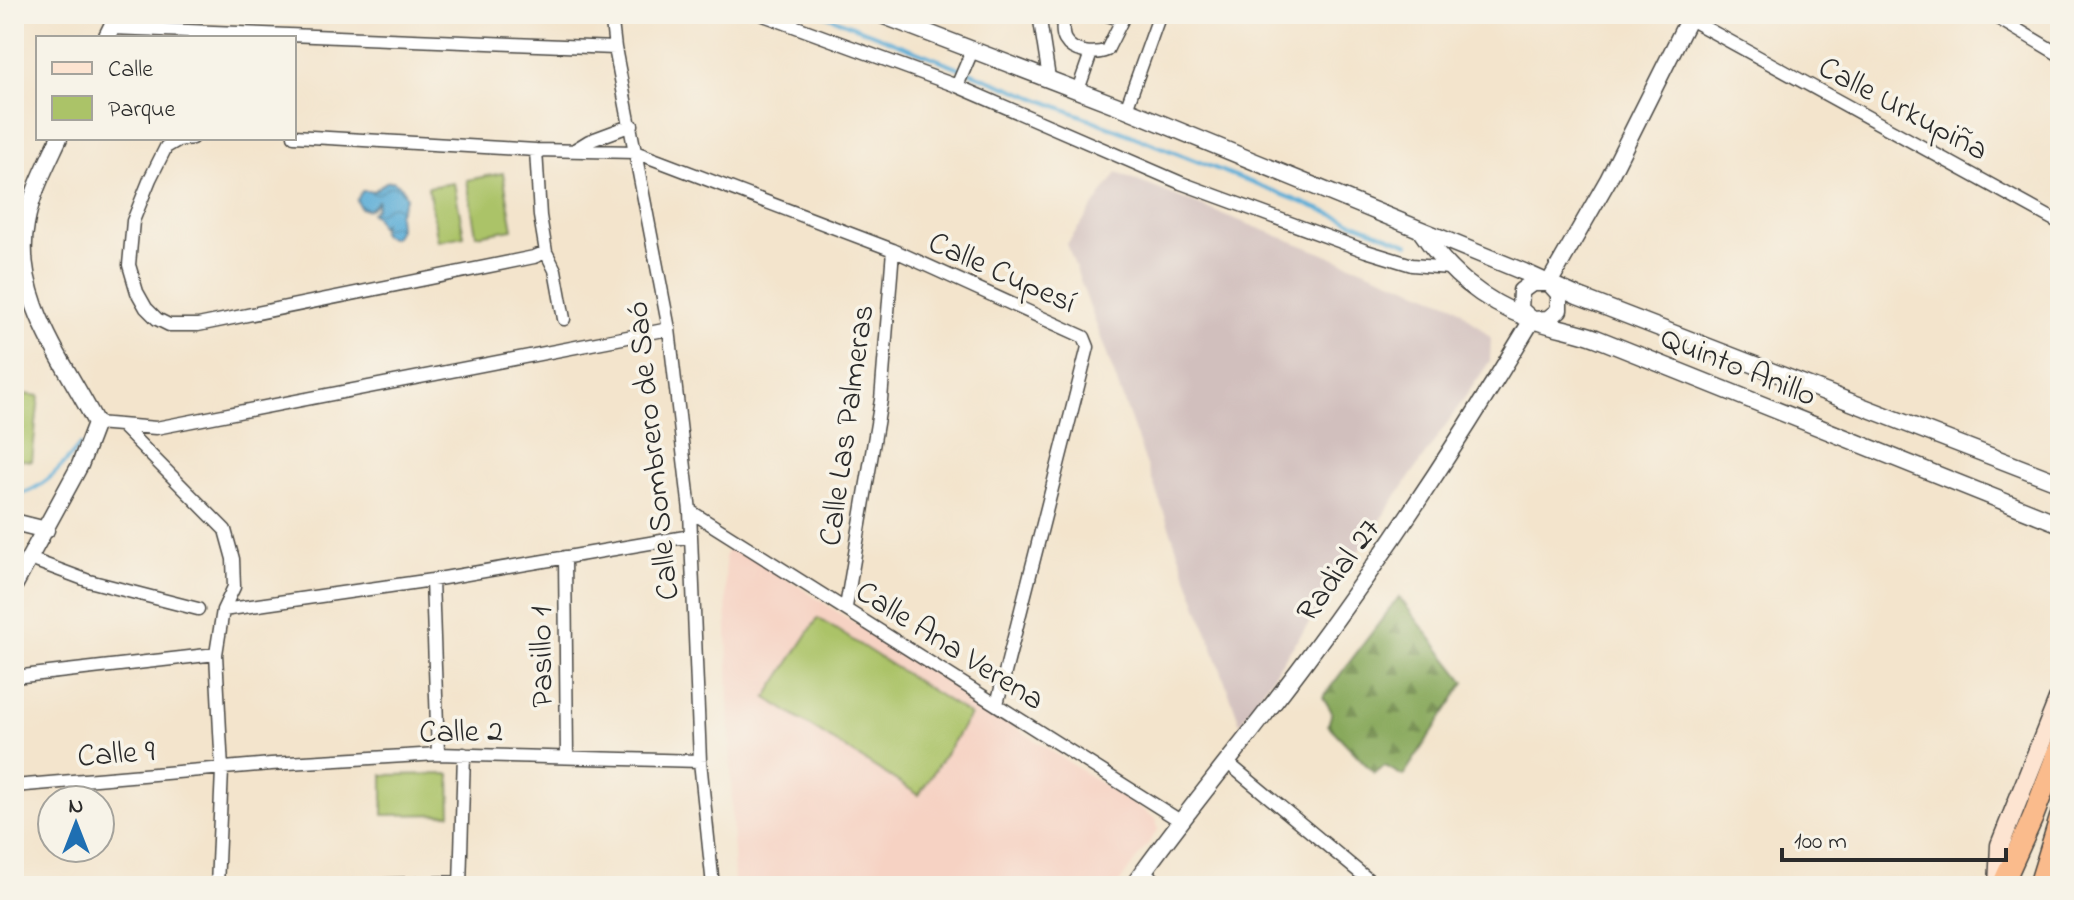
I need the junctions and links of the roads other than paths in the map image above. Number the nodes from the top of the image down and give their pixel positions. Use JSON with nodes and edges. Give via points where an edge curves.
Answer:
{"nodes":[{"id":1,"x":611,"y":14,"type":"edge"},
{"id":2,"x":761,"y":14,"type":"edge"},
{"id":3,"x":1039,"y":14,"type":"edge"},
{"id":4,"x":1064,"y":14,"type":"edge"},
{"id":5,"x":1104,"y":14,"type":"edge"},
{"id":6,"x":1160,"y":14,"type":"edge"},
{"id":7,"x":1991,"y":14,"type":"edge"},
{"id":8,"x":885,"y":15,"type":"edge"},
{"id":9,"x":1687,"y":16,"type":"edge"},
{"id":10,"x":1124,"y":17,"type":"edge"},
{"id":11,"x":2005,"y":18,"type":"edge"},
{"id":12,"x":112,"y":27,"type":"edge"},
{"id":13,"x":615,"y":48,"type":"junction"},
{"id":14,"x":1091,"y":53,"type":"junction"},
{"id":15,"x":970,"y":54,"type":"junction"},
{"id":16,"x":2060,"y":55,"type":"edge"},
{"id":17,"x":1049,"y":78,"type":"junction"},
{"id":18,"x":958,"y":84,"type":"junction"},
{"id":19,"x":1078,"y":90,"type":"junction"},
{"id":20,"x":1126,"y":109,"type":"junction"},
{"id":21,"x":632,"y":125,"type":"junction"},
{"id":22,"x":296,"y":136,"type":"edge"},
{"id":23,"x":58,"y":140,"type":"edge"},
{"id":24,"x":178,"y":140,"type":"edge"},
{"id":25,"x":536,"y":150,"type":"junction"},
{"id":26,"x":573,"y":151,"type":"junction"},
{"id":27,"x":635,"y":152,"type":"junction"},
{"id":28,"x":2060,"y":223,"type":"edge"},
{"id":29,"x":1419,"y":229,"type":"junction"},
{"id":30,"x":893,"y":250,"type":"junction"},
{"id":31,"x":546,"y":252,"type":"junction"},
{"id":32,"x":1449,"y":268,"type":"junction"},
{"id":33,"x":1549,"y":283,"type":"junction"},
{"id":34,"x":564,"y":319,"type":"dead end"},
{"id":35,"x":1532,"y":320,"type":"junction"},
{"id":36,"x":669,"y":329,"type":"junction"},
{"id":37,"x":96,"y":423,"type":"junction"},
{"id":38,"x":123,"y":427,"type":"junction"},
{"id":39,"x":2060,"y":483,"type":"edge"},
{"id":40,"x":690,"y":511,"type":"junction"},
{"id":41,"x":14,"y":522,"type":"edge"},
{"id":42,"x":2060,"y":524,"type":"edge"},
{"id":43,"x":46,"y":530,"type":"junction"},
{"id":44,"x":691,"y":536,"type":"junction"},
{"id":45,"x":565,"y":557,"type":"junction"},
{"id":46,"x":30,"y":559,"type":"junction"},
{"id":47,"x":432,"y":580,"type":"junction"},
{"id":48,"x":14,"y":586,"type":"edge"},
{"id":49,"x":846,"y":607,"type":"junction"},
{"id":50,"x":198,"y":609,"type":"dead end"},
{"id":51,"x":223,"y":610,"type":"junction"},
{"id":52,"x":216,"y":654,"type":"junction"},
{"id":53,"x":14,"y":677,"type":"edge"},
{"id":54,"x":2060,"y":695,"type":"edge"},
{"id":55,"x":997,"y":704,"type":"junction"},
{"id":56,"x":2060,"y":746,"type":"edge"},
{"id":57,"x":438,"y":754,"type":"junction"},
{"id":58,"x":464,"y":754,"type":"junction"},
{"id":59,"x":567,"y":756,"type":"junction"},
{"id":60,"x":700,"y":761,"type":"junction"},
{"id":61,"x":1228,"y":763,"type":"junction"},
{"id":62,"x":222,"y":770,"type":"junction"},
{"id":63,"x":14,"y":786,"type":"edge"},
{"id":64,"x":2059,"y":821,"type":"edge"},
{"id":65,"x":1182,"y":822,"type":"junction"},
{"id":66,"x":2060,"y":866,"type":"edge"},
{"id":67,"x":1143,"y":871,"type":"junction"},
{"id":68,"x":460,"y":884,"type":"edge"},
{"id":69,"x":1370,"y":884,"type":"edge"},
{"id":70,"x":217,"y":886,"type":"edge"},
{"id":71,"x":336,"y":886,"type":"edge"},
{"id":72,"x":713,"y":886,"type":"edge"},
{"id":73,"x":1133,"y":886,"type":"edge"},
{"id":74,"x":1162,"y":886,"type":"edge"},
{"id":75,"x":2000,"y":886,"type":"edge"},
{"id":76,"x":2039,"y":886,"type":"edge"},
{"id":77,"x":2047,"y":886,"type":"edge"}],
"edges":[{"from":1,"to":13,"type":"street","name":"Calle Sombrero de Saó"},
{"from":2,"to":18,"type":"street"},
{"from":3,"to":17,"type":"street"},
{"from":4,"to":14,"type":"street","via":[[1067,43]]},
{"from":5,"to":10,"type":"street"},
{"from":6,"to":20,"type":"street"},
{"from":7,"to":11,"type":"street"},
{"from":8,"to":15,"type":"street","name":"Quinto Anillo"},
{"from":9,"to":28,"type":"street","name":"Calle Urkupiña"},
{"from":9,"to":33,"type":"street","via":[[1608,180]]},
{"from":10,"to":14,"type":"street","via":[[1107,50]]},
{"from":11,"to":16,"type":"street"},
{"from":12,"to":13,"type":"street"},
{"from":13,"to":21,"type":"street","name":"Calle Sombrero de Saó"},
{"from":14,"to":19,"type":"street"},
{"from":15,"to":17,"type":"street","name":"Quinto Anillo"},
{"from":15,"to":18,"type":"street"},
{"from":17,"to":19,"type":"street","name":"Quinto Anillo"},
{"from":18,"to":32,"type":"street","via":[[1181,183],[1366,251],[1412,265]]},
{"from":19,"to":20,"type":"street","name":"Quinto Anillo"},
{"from":20,"to":29,"type":"street","name":"Quinto Anillo"},
{"from":21,"to":26,"type":"street"},
{"from":21,"to":27,"type":"street","name":"Calle Sombrero de Saó"},
{"from":22,"to":25,"type":"street","name":"Calle Cupesí"},
{"from":23,"to":37,"type":"street","via":[[25,226],[26,280]]},
{"from":24,"to":31,"type":"street","via":[[166,147],[133,221],[129,265],[146,308],[169,325],[198,325]]},
{"from":25,"to":26,"type":"street","name":"Calle Cupesí"},
{"from":25,"to":31,"type":"street"},
{"from":26,"to":27,"type":"street","name":"Calle Cupesí"},
{"from":27,"to":30,"type":"street","name":"Calle Cupesí"},
{"from":27,"to":36,"type":"street","name":"Calle Sombrero de Saó"},
{"from":29,"to":32,"type":"street","name":"Quinto Anillo"},
{"from":29,"to":33,"type":"street","name":"Quinto Anillo"},
{"from":30,"to":49,"type":"street","name":"Calle Las Palmeras","via":[[881,400]]},
{"from":30,"to":55,"type":"street","name":"Calle Cupesí","via":[[1077,332],[1088,347]]},
{"from":31,"to":34,"type":"street","via":[[555,270]]},
{"from":32,"to":35,"type":"street","name":"Quinto Anillo","via":[[1477,291]]},
{"from":33,"to":35,"type":"street","name":"Radial 27","via":[[1559,294],[1559,310],[1548,319]]},
{"from":33,"to":35,"type":"street","via":[[1532,283],[1521,291],[1520,309]]},
{"from":33,"to":39,"type":"street","name":"Quinto Anillo"},
{"from":35,"to":42,"type":"street","name":"Quinto Anillo","via":[[1596,338]]},
{"from":35,"to":61,"type":"street","name":"Radial 27","via":[[1405,523]]},
{"from":36,"to":38,"type":"street","via":[[181,424]]},
{"from":36,"to":40,"type":"street","name":"Calle Sombrero de Saó"},
{"from":37,"to":38,"type":"street"},
{"from":37,"to":43,"type":"street"},
{"from":38,"to":51,"type":"street","via":[[225,530],[234,587]]},
{"from":40,"to":44,"type":"street","name":"Calle Sombrero de Saó"},
{"from":40,"to":49,"type":"street","name":"Calle Ana Verena"},
{"from":41,"to":43,"type":"street"},
{"from":43,"to":46,"type":"street"},
{"from":44,"to":45,"type":"street"},
{"from":44,"to":60,"type":"street","name":"Calle Sombrero de Saó"},
{"from":45,"to":47,"type":"street"},
{"from":45,"to":59,"type":"street","name":"Pasillo 1"},
{"from":46,"to":48,"type":"street"},
{"from":46,"to":50,"type":"street","via":[[89,581]]},
{"from":47,"to":51,"type":"street"},
{"from":47,"to":57,"type":"street"},
{"from":49,"to":55,"type":"street","name":"Calle Ana Verena"},
{"from":51,"to":52,"type":"street"},
{"from":52,"to":53,"type":"street"},
{"from":52,"to":62,"type":"street"},
{"from":54,"to":75,"type":"main road","via":[[2000,845]]},
{"from":55,"to":65,"type":"street","name":"Calle Ana Verena"},
{"from":56,"to":75,"type":"highway"},
{"from":57,"to":58,"type":"street","name":"Calle 2"},
{"from":57,"to":62,"type":"street","name":"Calle 2"},
{"from":58,"to":59,"type":"street","name":"Calle 2"},
{"from":58,"to":68,"type":"street"},
{"from":59,"to":60,"type":"street","name":"Calle 2"},
{"from":60,"to":72,"type":"street","name":"Calle Sombrero de Saó"},
{"from":61,"to":65,"type":"street","name":"Radial 27"},
{"from":61,"to":69,"type":"street"},
{"from":62,"to":63,"type":"street","name":"Calle 9"},
{"from":62,"to":70,"type":"street"},
{"from":64,"to":76,"type":"highway"},
{"from":65,"to":67,"type":"street","name":"Radial 27"},
{"from":66,"to":77,"type":"main road"},
{"from":67,"to":73,"type":"street","name":"Radial 27"},
{"from":67,"to":74,"type":"street"},
{"from":68,"to":71,"type":"street"}]}
